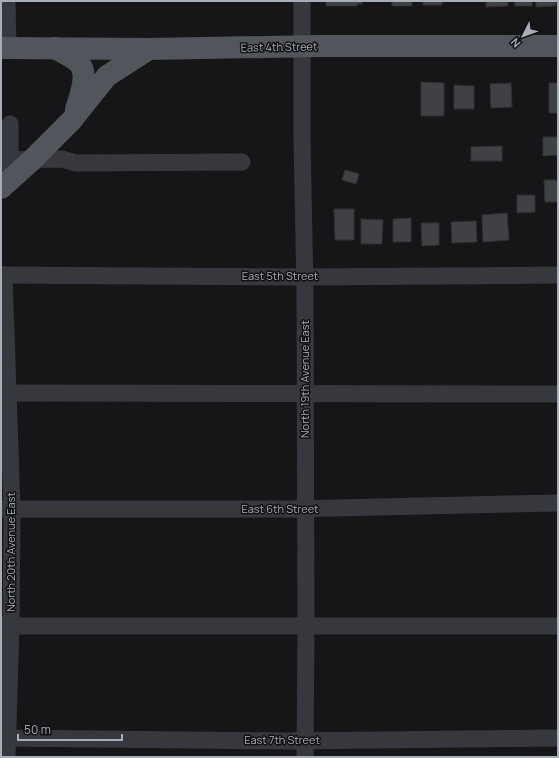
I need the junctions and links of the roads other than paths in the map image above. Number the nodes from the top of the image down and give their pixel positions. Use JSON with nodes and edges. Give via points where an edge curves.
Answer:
{"nodes":[{"id":1,"x":7,"y":1,"type":"edge"},
{"id":2,"x":302,"y":1,"type":"edge"},
{"id":3,"x":303,"y":46,"type":"junction"},
{"id":4,"x":558,"y":46,"type":"edge"},
{"id":5,"x":5,"y":48,"type":"edge"},
{"id":6,"x":55,"y":48,"type":"junction"},
{"id":7,"x":149,"y":48,"type":"junction"},
{"id":8,"x":71,"y":121,"type":"junction"},
{"id":9,"x":10,"y":124,"type":"dead end"},
{"id":10,"x":32,"y":160,"type":"junction"},
{"id":11,"x":242,"y":162,"type":"dead end"},
{"id":12,"x":6,"y":172,"type":"edge"},
{"id":13,"x":2,"y":275,"type":"edge"},
{"id":14,"x":558,"y":275,"type":"edge"},
{"id":15,"x":304,"y":277,"type":"junction"},
{"id":16,"x":8,"y":392,"type":"junction"},
{"id":17,"x":305,"y":394,"type":"junction"},
{"id":18,"x":558,"y":394,"type":"edge"},
{"id":19,"x":558,"y":503,"type":"edge"},
{"id":20,"x":6,"y":509,"type":"edge"},
{"id":21,"x":305,"y":509,"type":"junction"},
{"id":22,"x":6,"y":626,"type":"edge"},
{"id":23,"x":558,"y":626,"type":"edge"},
{"id":24,"x":306,"y":627,"type":"junction"},
{"id":25,"x":4,"y":737,"type":"edge"},
{"id":26,"x":558,"y":738,"type":"edge"},
{"id":27,"x":305,"y":749,"type":"edge"},
{"id":28,"x":7,"y":757,"type":"edge"}],
"edges":[{"from":1,"to":5,"type":"street"},
{"from":2,"to":3,"type":"street","name":"North 19th Avenue East"},
{"from":3,"to":4,"type":"main road","name":"East 4th Street"},
{"from":3,"to":7,"type":"main road","name":"East 4th Street"},
{"from":3,"to":15,"type":"street","name":"North 19th Avenue East"},
{"from":5,"to":6,"type":"main road","name":"East 4th Street"},
{"from":6,"to":7,"type":"main road","name":"East 4th Street"},
{"from":6,"to":8,"type":"main road","via":[[78,62],[83,71],[83,90]]},
{"from":7,"to":8,"type":"main road","via":[[107,76]]},
{"from":8,"to":10,"type":"main road"},
{"from":9,"to":12,"type":"street"},
{"from":10,"to":11,"type":"street","via":[[62,158],[76,163]]},
{"from":10,"to":12,"type":"main road"},
{"from":13,"to":15,"type":"street","name":"East 5th Street"},
{"from":13,"to":16,"type":"street","name":"North 20th Avenue East"},
{"from":14,"to":15,"type":"street","name":"East 5th Street"},
{"from":15,"to":17,"type":"street","name":"North 19th Avenue East"},
{"from":16,"to":17,"type":"street"},
{"from":16,"to":20,"type":"street","name":"North 20th Avenue East"},
{"from":17,"to":18,"type":"street"},
{"from":17,"to":21,"type":"street","name":"North 19th Avenue East"},
{"from":19,"to":21,"type":"street","name":"East 6th Street"},
{"from":20,"to":21,"type":"street","name":"East 6th Street"},
{"from":20,"to":22,"type":"street","name":"North 20th Avenue East"},
{"from":21,"to":24,"type":"street","name":"North 19th Avenue East"},
{"from":22,"to":24,"type":"street"},
{"from":22,"to":25,"type":"street","name":"North 20th Avenue East"},
{"from":23,"to":24,"type":"street"},
{"from":24,"to":27,"type":"street","name":"North 19th Avenue East"},
{"from":25,"to":27,"type":"street","name":"East 7th Street"},
{"from":25,"to":28,"type":"street","name":"North 20th Avenue East"},
{"from":26,"to":27,"type":"street","name":"East 7th Street"}]}
